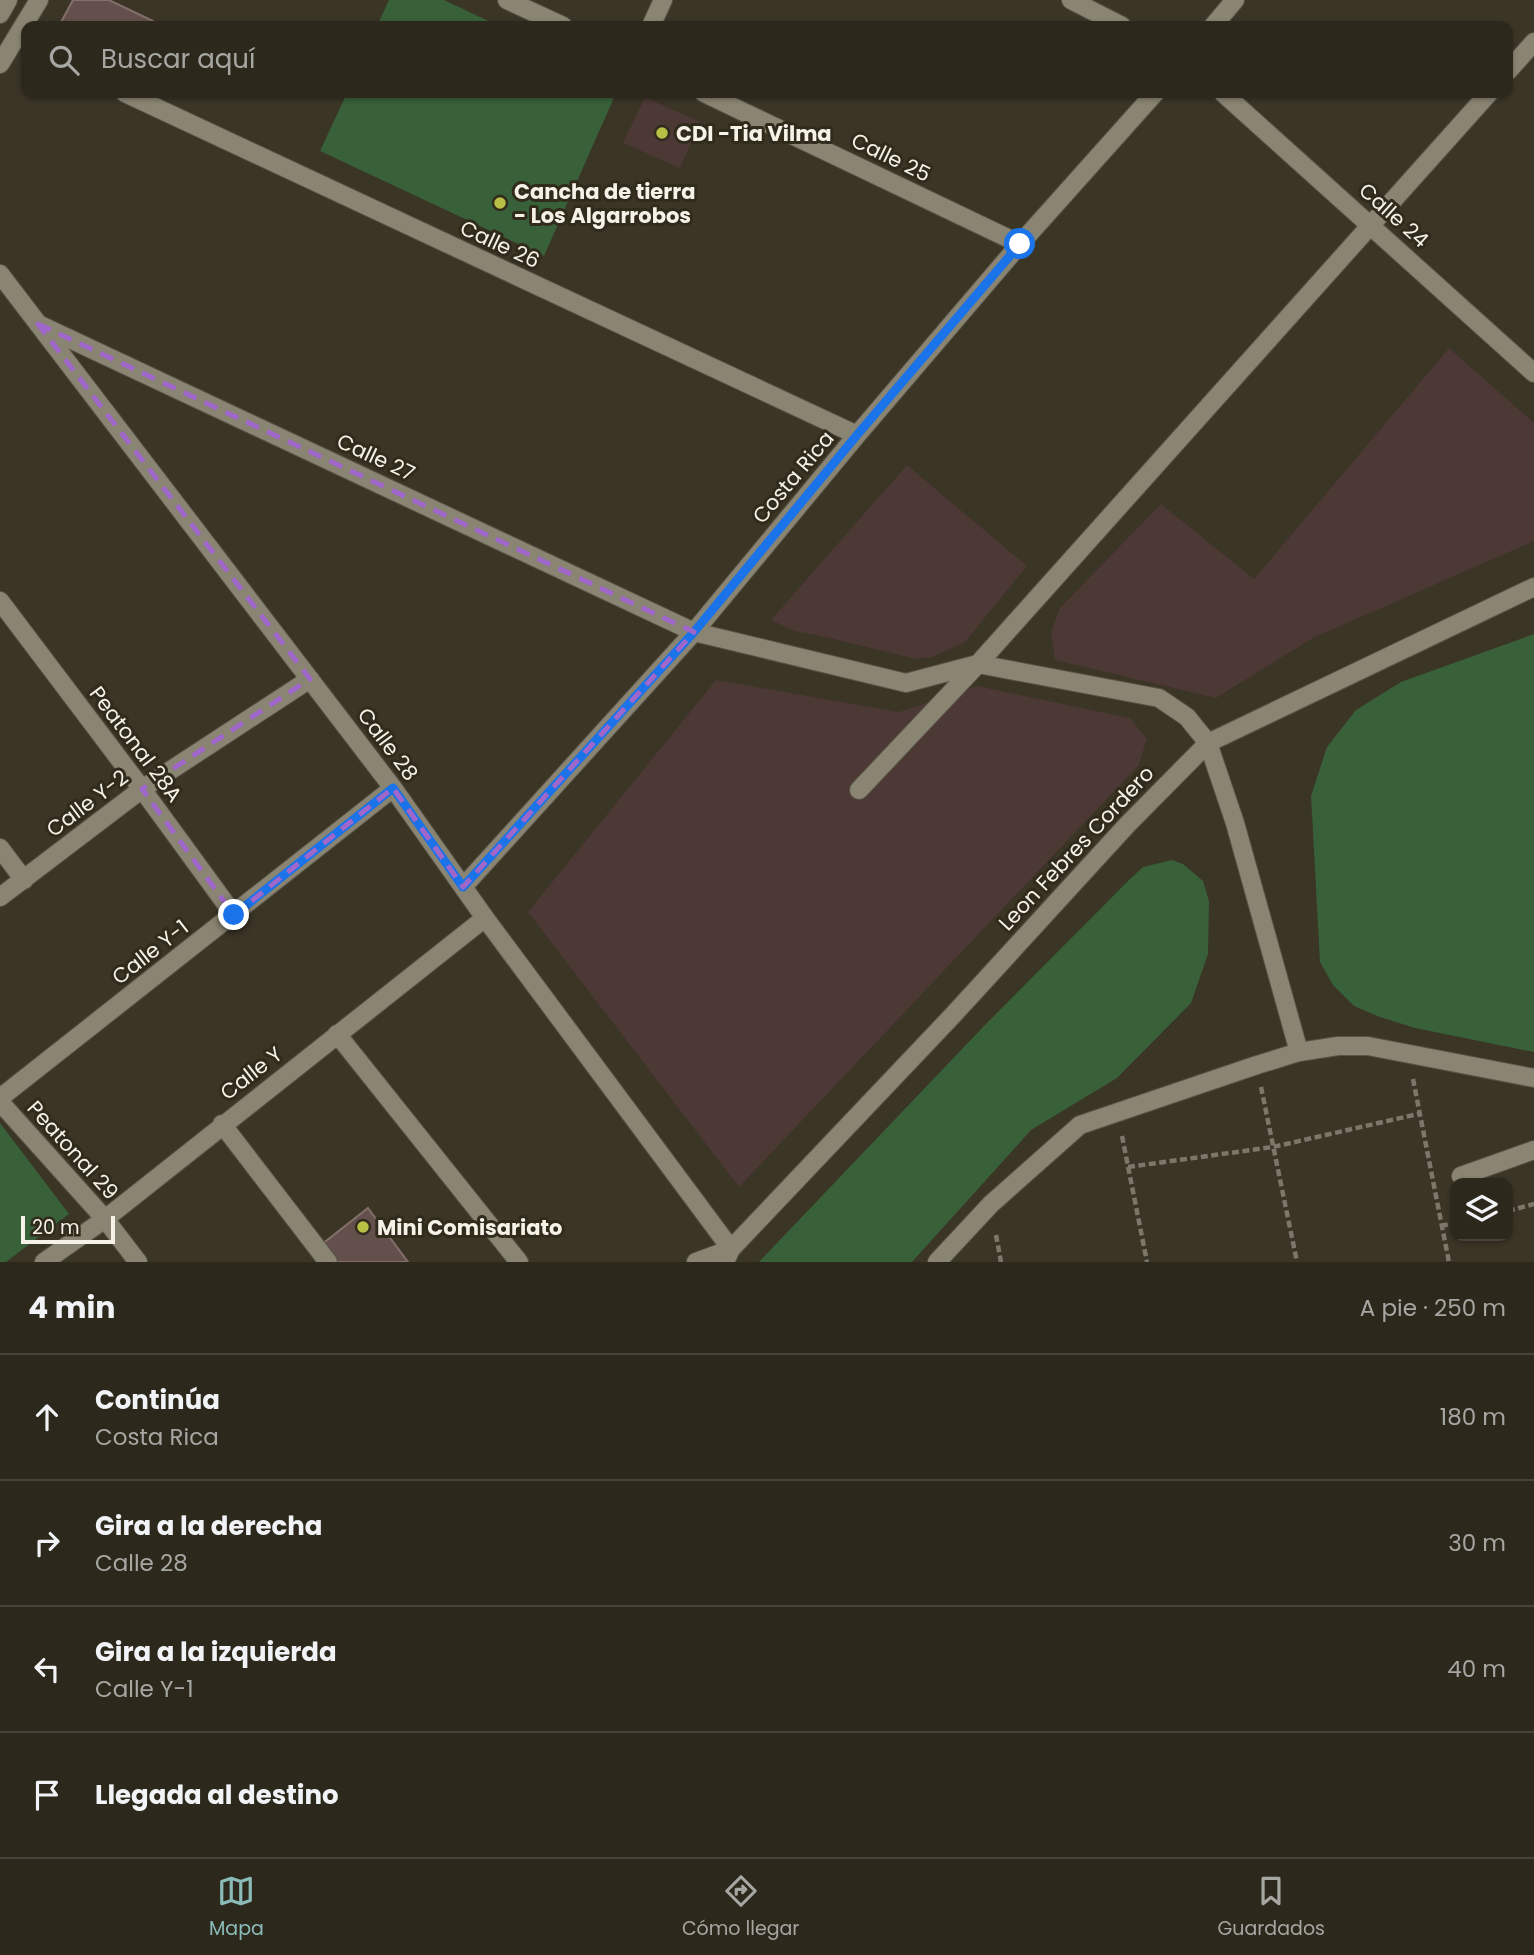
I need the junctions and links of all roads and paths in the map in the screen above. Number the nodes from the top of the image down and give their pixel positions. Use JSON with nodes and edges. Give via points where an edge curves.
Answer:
{"nodes":[{"id":1,"x":8,"y":0,"type":"edge"},
{"id":2,"x":39,"y":0,"type":"edge"},
{"id":3,"x":507,"y":0,"type":"edge"},
{"id":4,"x":663,"y":0,"type":"edge"},
{"id":5,"x":1071,"y":0,"type":"edge"},
{"id":6,"x":1235,"y":0,"type":"edge"},
{"id":7,"x":0,"y":14,"type":"edge"},
{"id":8,"x":30,"y":21,"type":"edge"},
{"id":9,"x":552,"y":21,"type":"edge"},
{"id":10,"x":653,"y":21,"type":"edge"},
{"id":11,"x":1112,"y":21,"type":"edge"},
{"id":12,"x":1217,"y":21,"type":"edge"},
{"id":13,"x":1534,"y":42,"type":"edge"},
{"id":14,"x":21,"y":44,"type":"edge"},
{"id":15,"x":0,"y":64,"type":"edge"},
{"id":16,"x":1513,"y":65,"type":"edge"},
{"id":17,"x":136,"y":98,"type":"edge"},
{"id":18,"x":714,"y":98,"type":"edge"},
{"id":19,"x":1151,"y":98,"type":"edge"},
{"id":20,"x":1229,"y":98,"type":"edge"},
{"id":21,"x":1485,"y":98,"type":"edge"},
{"id":22,"x":1371,"y":225,"type":"junction"},
{"id":23,"x":1020,"y":244,"type":"junction"},
{"id":24,"x":0,"y":274,"type":"edge"},
{"id":25,"x":38,"y":324,"type":"junction"},
{"id":26,"x":1534,"y":373,"type":"edge"},
{"id":27,"x":857,"y":435,"type":"junction"},
{"id":28,"x":1534,"y":587,"type":"edge"},
{"id":29,"x":0,"y":601,"type":"edge"},
{"id":30,"x":694,"y":632,"type":"junction"},
{"id":31,"x":978,"y":664,"type":"junction"},
{"id":32,"x":310,"y":679,"type":"junction"},
{"id":33,"x":1208,"y":743,"type":"junction"},
{"id":34,"x":393,"y":788,"type":"junction"},
{"id":35,"x":142,"y":789,"type":"junction"},
{"id":36,"x":859,"y":790,"type":"dead end"},
{"id":37,"x":0,"y":848,"type":"edge"},
{"id":38,"x":24,"y":880,"type":"junction"},
{"id":39,"x":463,"y":887,"type":"junction"},
{"id":40,"x":0,"y":897,"type":"edge"},
{"id":41,"x":234,"y":915,"type":"junction"},
{"id":42,"x":485,"y":918,"type":"junction"},
{"id":43,"x":337,"y":1034,"type":"junction"},
{"id":44,"x":1299,"y":1052,"type":"junction"},
{"id":45,"x":1409,"y":1054,"type":"junction"},
{"id":46,"x":1257,"y":1065,"type":"junction"},
{"id":47,"x":1534,"y":1077,"type":"edge"},
{"id":48,"x":0,"y":1100,"type":"edge"},
{"id":49,"x":1117,"y":1111,"type":"junction"},
{"id":50,"x":1418,"y":1114,"type":"junction"},
{"id":51,"x":222,"y":1124,"type":"junction"},
{"id":52,"x":1273,"y":1147,"type":"junction"},
{"id":53,"x":1534,"y":1150,"type":"edge"},
{"id":54,"x":1128,"y":1167,"type":"junction"},
{"id":55,"x":1461,"y":1176,"type":"dead end"},
{"id":56,"x":1534,"y":1204,"type":"edge"},
{"id":57,"x":1513,"y":1210,"type":"edge"},
{"id":58,"x":104,"y":1219,"type":"junction"},
{"id":59,"x":1450,"y":1224,"type":"edge"},
{"id":60,"x":1441,"y":1226,"type":"junction"},
{"id":61,"x":728,"y":1255,"type":"edge"},
{"id":62,"x":44,"y":1262,"type":"edge"},
{"id":63,"x":138,"y":1262,"type":"edge"},
{"id":64,"x":328,"y":1262,"type":"edge"},
{"id":65,"x":519,"y":1262,"type":"edge"},
{"id":66,"x":696,"y":1262,"type":"edge"},
{"id":67,"x":937,"y":1262,"type":"edge"},
{"id":68,"x":1147,"y":1262,"type":"edge"},
{"id":69,"x":1297,"y":1262,"type":"edge"},
{"id":70,"x":1449,"y":1262,"type":"edge"}],
"edges":[{"from":1,"to":7,"type":"street"},
{"from":2,"to":8,"type":"street"},
{"from":3,"to":9,"type":"street"},
{"from":4,"to":10,"type":"street"},
{"from":5,"to":11,"type":"street"},
{"from":6,"to":12,"type":"street"},
{"from":13,"to":16,"type":"street"},
{"from":14,"to":15,"type":"street"},
{"from":17,"to":27,"type":"street","name":"Calle 26"},
{"from":18,"to":23,"type":"street","name":"Calle 25"},
{"from":19,"to":23,"type":"street","name":"Costa Rica"},
{"from":20,"to":22,"type":"street","name":"Calle 24"},
{"from":21,"to":22,"type":"street"},
{"from":22,"to":26,"type":"street","name":"Calle 24"},
{"from":22,"to":31,"type":"street"},
{"from":23,"to":27,"type":"street","name":"Costa Rica"},
{"from":24,"to":25,"type":"street","name":"Calle 28"},
{"from":25,"to":30,"type":"street","name":"Calle 27"},
{"from":25,"to":32,"type":"street","name":"Calle 28"},
{"from":27,"to":30,"type":"street","name":"Costa Rica"},
{"from":28,"to":33,"type":"street","name":"Leon Febres Cordero"},
{"from":29,"to":35,"type":"street","name":"Peatonal 28A"},
{"from":30,"to":31,"type":"street","name":"Calle 27","via":[[906,683]]},
{"from":30,"to":39,"type":"street","name":"Costa Rica"},
{"from":31,"to":33,"type":"street","via":[[1159,698],[1187,717]]},
{"from":31,"to":36,"type":"street"},
{"from":32,"to":34,"type":"street","name":"Calle 28"},
{"from":32,"to":35,"type":"street","name":"Calle Y-2"},
{"from":33,"to":44,"type":"street","via":[[1236,823]]},
{"from":33,"to":61,"type":"street","name":"Leon Febres Cordero","via":[[1126,825]]},
{"from":34,"to":39,"type":"street","name":"Calle 28"},
{"from":34,"to":41,"type":"street","name":"Calle Y-1"},
{"from":35,"to":38,"type":"street","name":"Calle Y-2"},
{"from":35,"to":41,"type":"street","name":"Peatonal 28A"},
{"from":37,"to":38,"type":"street"},
{"from":38,"to":40,"type":"street","name":"Calle Y-2"},
{"from":39,"to":42,"type":"street","name":"Calle 28"},
{"from":41,"to":48,"type":"street","name":"Calle Y-1"},
{"from":42,"to":43,"type":"street","name":"Calle Y"},
{"from":42,"to":61,"type":"street","name":"Calle 28"},
{"from":43,"to":51,"type":"street","name":"Calle Y"},
{"from":43,"to":65,"type":"street"},
{"from":44,"to":45,"type":"street","via":[[1368,1046]]},
{"from":44,"to":46,"type":"street"},
{"from":45,"to":47,"type":"street"},
{"from":45,"to":50,"type":"path"},
{"from":46,"to":49,"type":"street"},
{"from":46,"to":52,"type":"path"},
{"from":48,"to":58,"type":"street","name":"Peatonal 29"},
{"from":49,"to":54,"type":"path"},
{"from":49,"to":67,"type":"street","via":[[1080,1125],[991,1204]]},
{"from":50,"to":52,"type":"path"},
{"from":50,"to":60,"type":"path"},
{"from":51,"to":58,"type":"street","name":"Calle Y"},
{"from":51,"to":64,"type":"street"},
{"from":52,"to":54,"type":"path"},
{"from":52,"to":69,"type":"path"},
{"from":53,"to":55,"type":"street"},
{"from":54,"to":68,"type":"path"},
{"from":56,"to":57,"type":"path"},
{"from":58,"to":62,"type":"street","name":"Calle Y"},
{"from":58,"to":63,"type":"street","name":"Peatonal 29"},
{"from":59,"to":60,"type":"path"},
{"from":60,"to":70,"type":"path"},
{"from":61,"to":66,"type":"street","name":"Leon Febres Cordero"}]}
